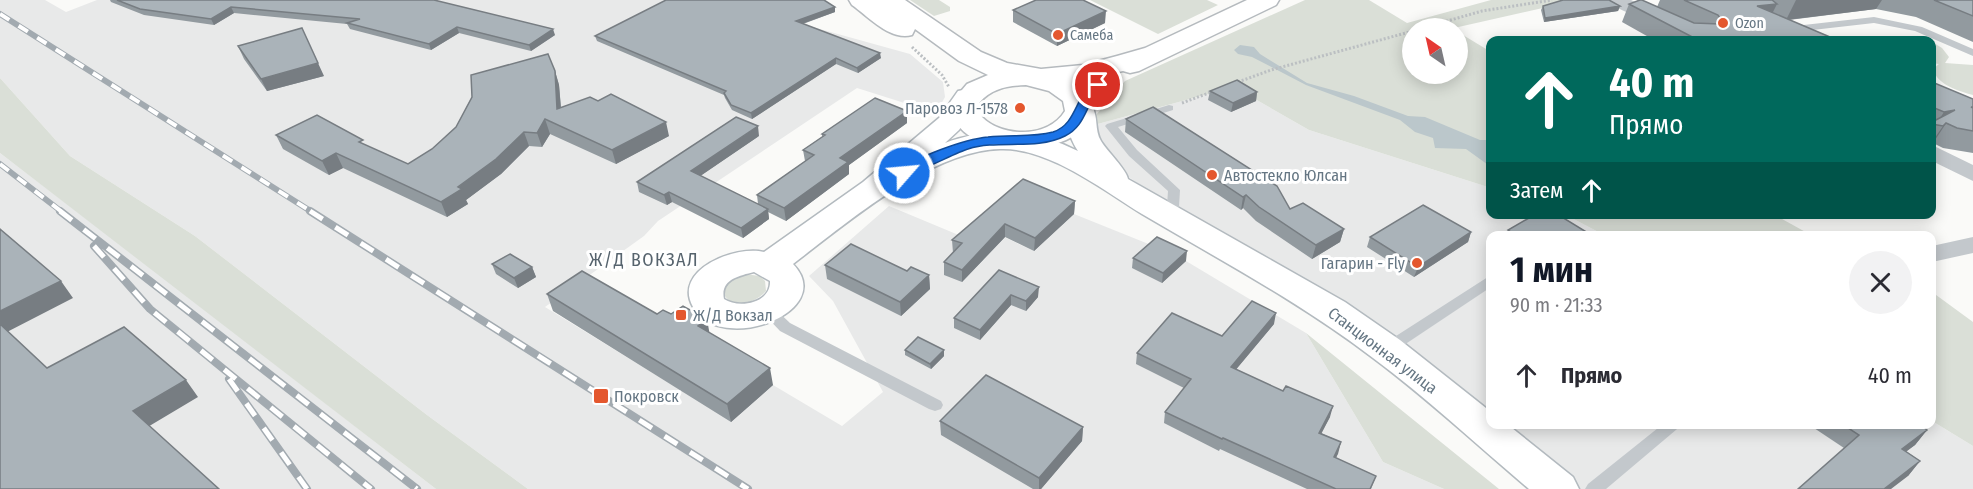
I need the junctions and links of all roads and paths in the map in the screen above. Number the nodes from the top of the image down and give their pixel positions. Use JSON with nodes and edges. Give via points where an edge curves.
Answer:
{"nodes":[{"id":1,"x":861,"y":0,"type":"edge"},
{"id":2,"x":889,"y":0,"type":"edge"},
{"id":3,"x":1267,"y":0,"type":"edge"},
{"id":4,"x":1552,"y":0,"type":"edge"},
{"id":5,"x":1616,"y":0,"type":"edge"},
{"id":6,"x":1458,"y":18,"type":"edge"},
{"id":7,"x":1402,"y":34,"type":"edge"},
{"id":8,"x":1692,"y":36,"type":"edge"},
{"id":9,"x":1812,"y":36,"type":"edge"},
{"id":10,"x":1935,"y":36,"type":"edge"},
{"id":11,"x":1936,"y":37,"type":"edge"},
{"id":12,"x":904,"y":40,"type":"dead end"},
{"id":13,"x":1973,"y":52,"type":"edge"},
{"id":14,"x":1148,"y":55,"type":"junction"},
{"id":15,"x":1026,"y":77,"type":"junction"},
{"id":16,"x":1230,"y":86,"type":"edge"},
{"id":17,"x":1220,"y":89,"type":"edge"},
{"id":18,"x":961,"y":96,"type":"junction"},
{"id":19,"x":1169,"y":108,"type":"joint"},
{"id":20,"x":1081,"y":111,"type":"junction"},
{"id":21,"x":1021,"y":141,"type":"junction"},
{"id":22,"x":1936,"y":154,"type":"edge"},
{"id":23,"x":1967,"y":168,"type":"edge"},
{"id":24,"x":874,"y":189,"type":"junction"},
{"id":25,"x":1132,"y":195,"type":"junction"},
{"id":26,"x":1164,"y":215,"type":"junction"},
{"id":27,"x":1973,"y":245,"type":"edge"},
{"id":28,"x":1936,"y":253,"type":"edge"},
{"id":29,"x":770,"y":264,"type":"junction"},
{"id":30,"x":1486,"y":283,"type":"edge"},
{"id":31,"x":768,"y":310,"type":"junction"},
{"id":32,"x":1387,"y":349,"type":"junction"},
{"id":33,"x":935,"y":405,"type":"dead end"},
{"id":34,"x":1669,"y":429,"type":"edge"},
{"id":35,"x":1558,"y":489,"type":"edge"},
{"id":36,"x":1594,"y":489,"type":"edge"}],
"edges":[{"from":1,"to":18,"type":"street","via":[[953,67],[967,84]]},
{"from":2,"to":15,"type":"street","via":[[974,60]]},
{"from":3,"to":14,"type":"street"},
{"from":4,"to":6,"type":"path"},
{"from":5,"to":8,"type":"street"},
{"from":7,"to":16,"type":"path","via":[[1271,70]]},
{"from":9,"to":10,"type":"lane","via":[[1791,27],[1874,20]]},
{"from":11,"to":13,"type":"lane"},
{"from":12,"to":18,"type":"path"},
{"from":14,"to":15,"type":"street","via":[[1074,75]]},
{"from":14,"to":20,"type":"street","via":[[1098,85]]},
{"from":15,"to":18,"type":"street","via":[[991,82]]},
{"from":15,"to":20,"type":"street","via":[[1066,88],[1075,95]]},
{"from":17,"to":19,"type":"path"},
{"from":18,"to":21,"type":"street","via":[[975,127]]},
{"from":18,"to":24,"type":"street","via":[[949,124]]},
{"from":19,"to":26,"type":"lane","via":[[1111,126],[1133,153],[1174,190],[1173,207]]},
{"from":20,"to":21,"type":"street","via":[[1077,120],[1060,134]]},
{"from":20,"to":25,"type":"street","name":"Станционная улица","via":[[1084,138],[1101,164]]},
{"from":21,"to":24,"type":"street","via":[[988,140],[942,153]]},
{"from":21,"to":25,"type":"street","name":"Станционная улица","via":[[1052,150]]},
{"from":22,"to":23,"type":"street"},
{"from":24,"to":29,"type":"street"},
{"from":25,"to":26,"type":"street","name":"Станционная улица"},
{"from":26,"to":32,"type":"street","name":"Станционная улица","via":[[1332,311]]},
{"from":27,"to":28,"type":"street"},
{"from":29,"to":31,"type":"street","via":[[785,275],[787,284],[785,294]]},
{"from":29,"to":31,"type":"street","via":[[755,261],[727,267],[716,273],[704,289],[708,306],[726,316],[741,317]]},
{"from":30,"to":32,"type":"lane"},
{"from":31,"to":33,"type":"lane","via":[[785,327]]},
{"from":32,"to":35,"type":"street","name":"Станционная улица"},
{"from":34,"to":36,"type":"lane"}]}
